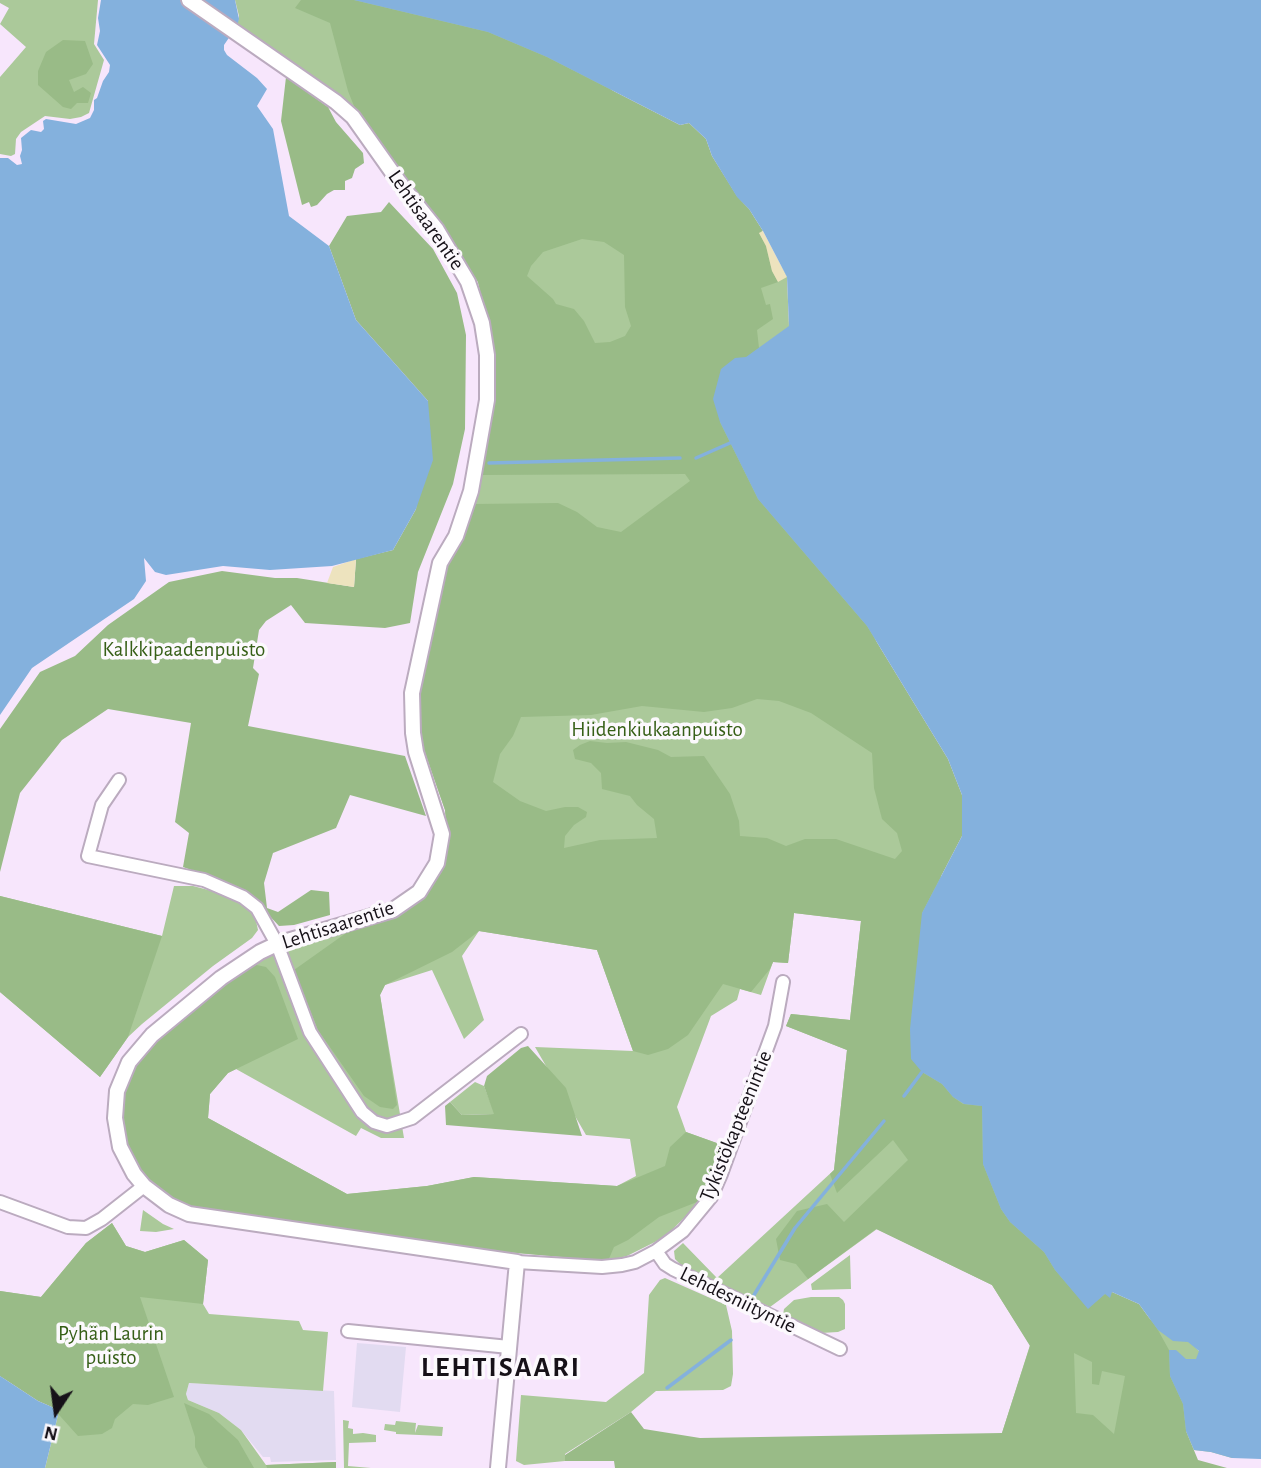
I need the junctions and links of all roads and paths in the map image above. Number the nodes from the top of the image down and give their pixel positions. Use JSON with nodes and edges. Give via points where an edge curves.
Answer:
{"nodes":[{"id":1,"x":189,"y":0,"type":"edge"},
{"id":2,"x":119,"y":780,"type":"dead end"},
{"id":3,"x":277,"y":944,"type":"junction"},
{"id":4,"x":783,"y":982,"type":"dead end"},
{"id":5,"x":521,"y":1034,"type":"dead end"},
{"id":6,"x":144,"y":1186,"type":"junction"},
{"id":7,"x":0,"y":1202,"type":"edge"},
{"id":8,"x":656,"y":1251,"type":"junction"},
{"id":9,"x":517,"y":1262,"type":"junction"},
{"id":10,"x":348,"y":1331,"type":"dead end"},
{"id":11,"x":509,"y":1347,"type":"junction"},
{"id":12,"x":840,"y":1349,"type":"dead end"},
{"id":13,"x":498,"y":1468,"type":"edge"}],
"edges":[{"from":1,"to":3,"type":"street","name":"Lehtisaarentie","via":[[353,117],[453,253],[482,323],[487,355],[486,400],[471,491],[456,536],[440,564],[412,693],[416,752],[442,834],[437,863],[419,892],[393,910]]},
{"from":2,"to":3,"type":"street","via":[[102,805],[88,856],[226,888],[257,908]]},
{"from":3,"to":5,"type":"street","via":[[310,1032],[362,1112],[374,1122],[387,1126],[412,1118]]},
{"from":3,"to":6,"type":"street","name":"Lehtisaarentie","via":[[221,978],[152,1035],[129,1062],[117,1091],[117,1131],[127,1162]]},
{"from":4,"to":8,"type":"street","name":"Tykistökapteenintie","via":[[775,1026],[711,1197],[684,1231]]},
{"from":6,"to":7,"type":"street","via":[[86,1228],[68,1227]]},
{"from":6,"to":9,"type":"street","name":"Lehtisaarentie","via":[[180,1211],[206,1218]]},
{"from":8,"to":9,"type":"street","via":[[635,1262],[602,1267]]},
{"from":8,"to":12,"type":"street","name":"Lehdesniityntie","via":[[673,1269]]},
{"from":9,"to":11,"type":"street"},
{"from":10,"to":11,"type":"street"},
{"from":11,"to":13,"type":"street"}]}
